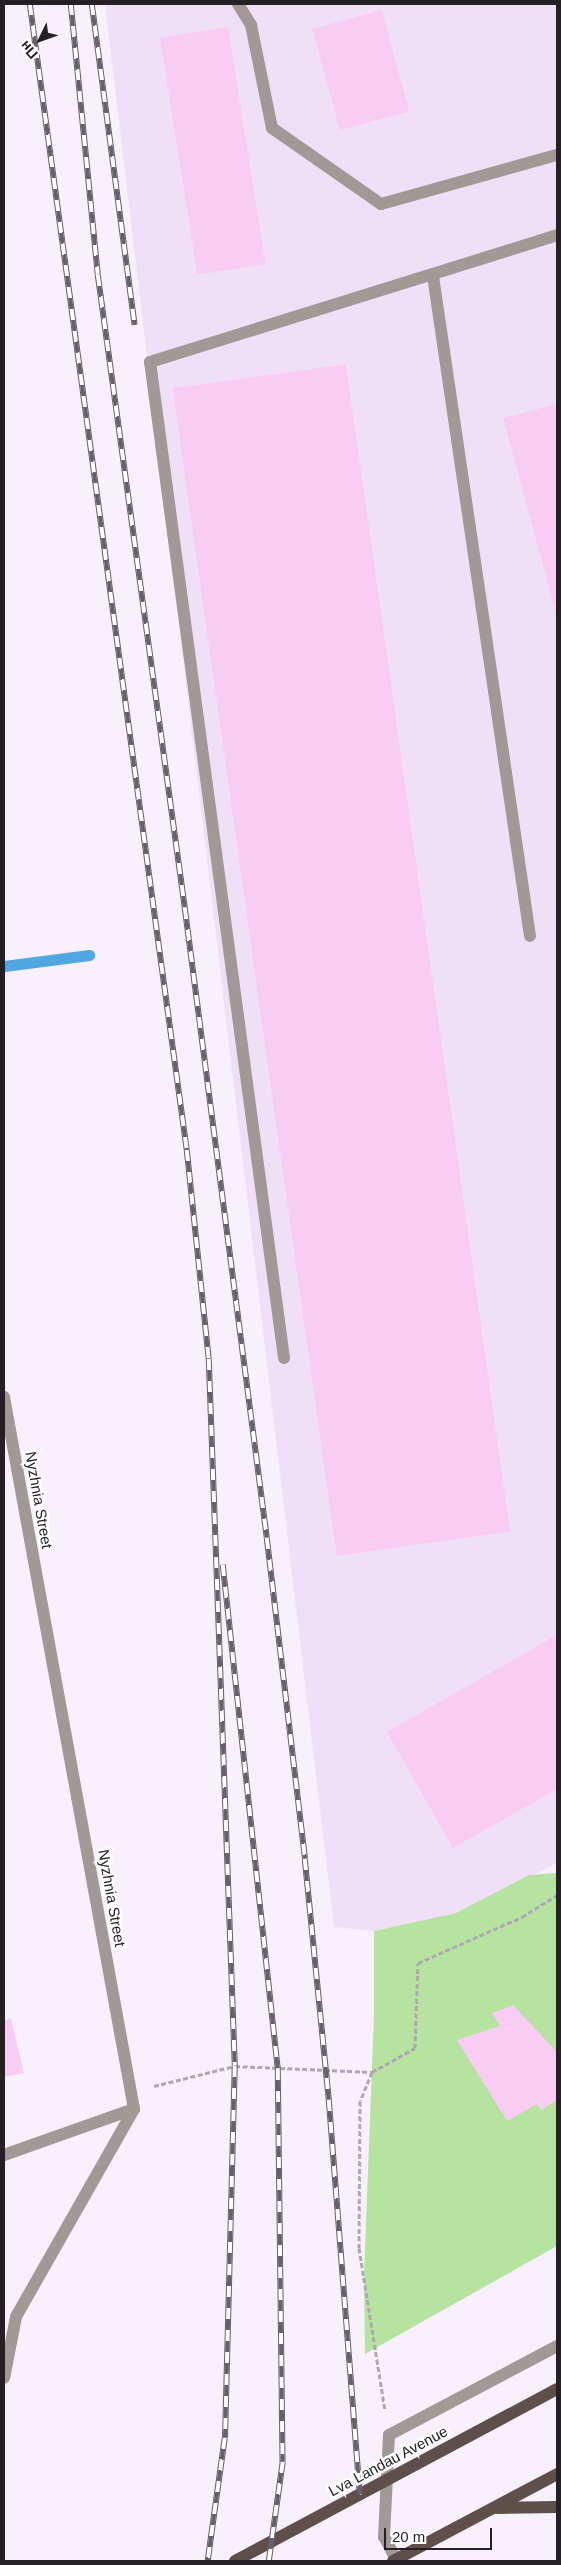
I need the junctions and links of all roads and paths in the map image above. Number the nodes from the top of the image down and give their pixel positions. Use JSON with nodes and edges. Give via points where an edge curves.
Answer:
{"nodes":[{"id":1,"x":238,"y":4,"type":"edge"},
{"id":2,"x":557,"y":155,"type":"edge"},
{"id":3,"x":557,"y":236,"type":"edge"},
{"id":4,"x":432,"y":276,"type":"junction"},
{"id":5,"x":530,"y":936,"type":"dead end"},
{"id":6,"x":284,"y":1358,"type":"dead end"},
{"id":7,"x":4,"y":1397,"type":"edge"},
{"id":8,"x":557,"y":1895,"type":"edge"},
{"id":9,"x":372,"y":2072,"type":"junction"},
{"id":10,"x":131,"y":2092,"type":"junction"},
{"id":11,"x":134,"y":2109,"type":"junction"},
{"id":12,"x":4,"y":2155,"type":"edge"},
{"id":13,"x":557,"y":2346,"type":"edge"},
{"id":14,"x":4,"y":2378,"type":"edge"},
{"id":15,"x":557,"y":2389,"type":"edge"},
{"id":16,"x":389,"y":2435,"type":"junction"},
{"id":17,"x":557,"y":2474,"type":"edge"},
{"id":18,"x":557,"y":2507,"type":"edge"},
{"id":19,"x":494,"y":2508,"type":"junction"},
{"id":20,"x":235,"y":2561,"type":"edge"},
{"id":21,"x":395,"y":2561,"type":"edge"}],
"edges":[{"from":1,"to":2,"type":"street","via":[[251,25],[272,128],[381,204]]},
{"from":3,"to":4,"type":"street"},
{"from":4,"to":5,"type":"street"},
{"from":4,"to":6,"type":"street","via":[[150,362]]},
{"from":7,"to":10,"type":"street","name":"Nyzhnia Street"},
{"from":8,"to":9,"type":"path","via":[[522,1917],[418,1963],[415,2048]]},
{"from":9,"to":10,"type":"path","via":[[235,2066]]},
{"from":9,"to":16,"type":"path","via":[[360,2101],[359,2248]]},
{"from":10,"to":11,"type":"street","name":"Nyzhnia Street"},
{"from":11,"to":12,"type":"street"},
{"from":11,"to":14,"type":"street","via":[[16,2317]]},
{"from":13,"to":16,"type":"street"},
{"from":15,"to":20,"type":"main road","name":"Lva Landau Avenue"},
{"from":16,"to":21,"type":"street","via":[[384,2537]]},
{"from":17,"to":19,"type":"main road"},
{"from":18,"to":19,"type":"main road"},
{"from":19,"to":21,"type":"main road"}]}
